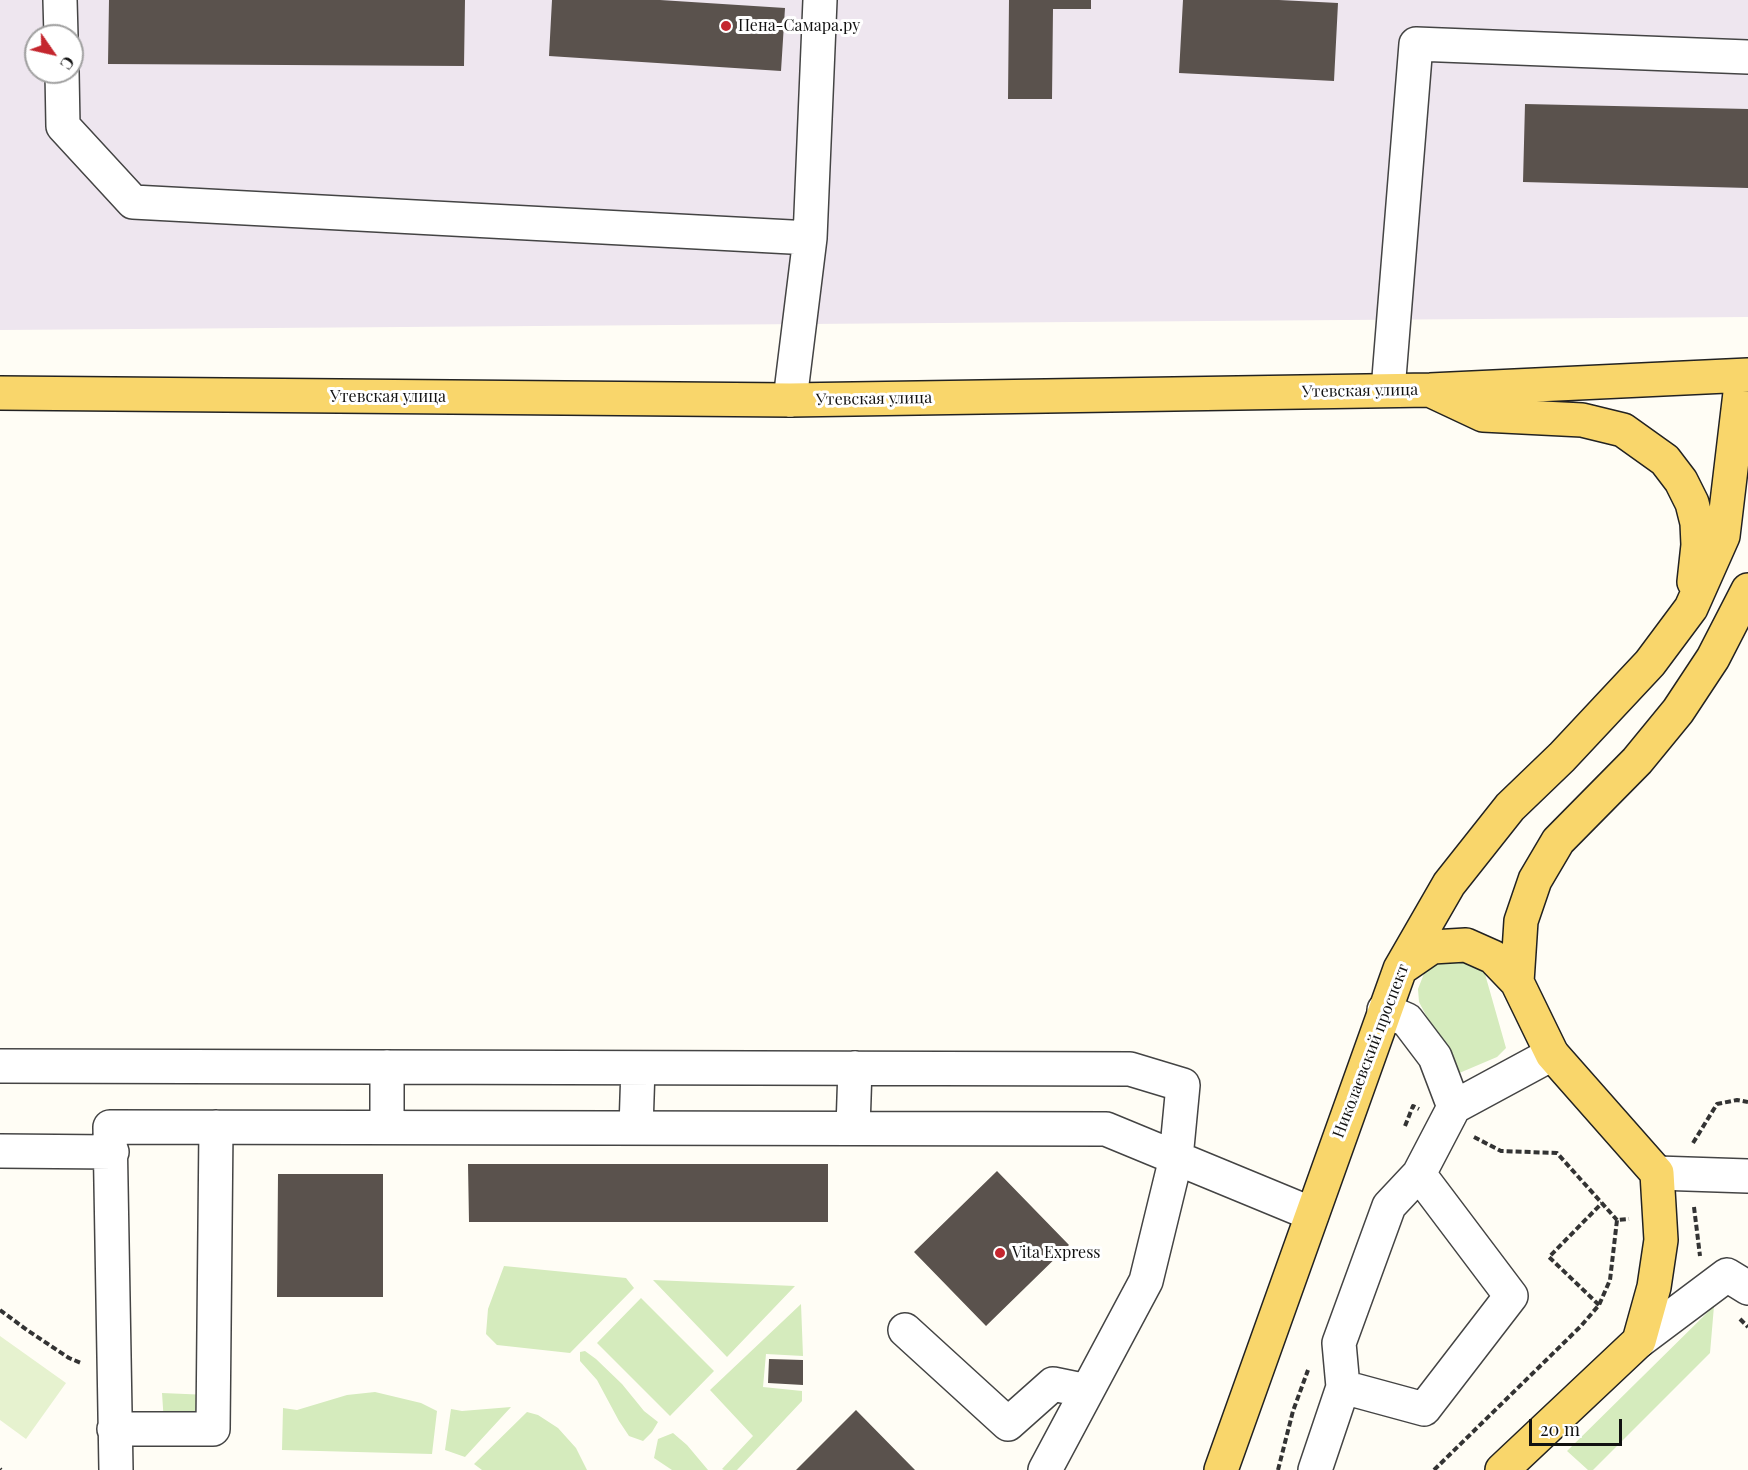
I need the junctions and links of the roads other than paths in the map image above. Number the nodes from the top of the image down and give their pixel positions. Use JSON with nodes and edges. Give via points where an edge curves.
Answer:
{"nodes":[{"id":1,"x":60,"y":0,"type":"edge"},
{"id":2,"x":820,"y":0,"type":"edge"},
{"id":3,"x":61,"y":24,"type":"edge"},
{"id":4,"x":1748,"y":57,"type":"edge"},
{"id":5,"x":62,"y":84,"type":"edge"},
{"id":6,"x":810,"y":238,"type":"junction"},
{"id":7,"x":1745,"y":376,"type":"edge"},
{"id":8,"x":1388,"y":390,"type":"junction"},
{"id":9,"x":1430,"y":390,"type":"junction"},
{"id":10,"x":0,"y":393,"type":"edge"},
{"id":11,"x":790,"y":400,"type":"junction"},
{"id":12,"x":1748,"y":590,"type":"edge"},
{"id":13,"x":1690,"y":608,"type":"junction"},
{"id":14,"x":1400,"y":969,"type":"junction"},
{"id":15,"x":1517,"y":982,"type":"junction"},
{"id":16,"x":1384,"y":1010,"type":"junction"},
{"id":17,"x":1552,"y":1054,"type":"junction"},
{"id":18,"x":0,"y":1066,"type":"edge"},
{"id":19,"x":387,"y":1067,"type":"junction"},
{"id":20,"x":638,"y":1068,"type":"junction"},
{"id":21,"x":855,"y":1068,"type":"junction"},
{"id":22,"x":1454,"y":1107,"type":"junction"},
{"id":23,"x":216,"y":1127,"type":"junction"},
{"id":24,"x":387,"y":1127,"type":"junction"},
{"id":25,"x":636,"y":1128,"type":"junction"},
{"id":26,"x":853,"y":1128,"type":"junction"},
{"id":27,"x":0,"y":1151,"type":"edge"},
{"id":28,"x":112,"y":1152,"type":"junction"},
{"id":29,"x":1176,"y":1158,"type":"junction"},
{"id":30,"x":1657,"y":1173,"type":"junction"},
{"id":31,"x":1419,"y":1174,"type":"junction"},
{"id":32,"x":1748,"y":1176,"type":"edge"},
{"id":33,"x":1311,"y":1214,"type":"junction"},
{"id":34,"x":1741,"y":1276,"type":"edge"},
{"id":35,"x":905,"y":1330,"type":"dead end"},
{"id":36,"x":1639,"y":1341,"type":"junction"},
{"id":37,"x":1343,"y":1387,"type":"junction"},
{"id":38,"x":1087,"y":1391,"type":"junction"},
{"id":39,"x":1239,"y":1421,"type":"junction"},
{"id":40,"x":114,"y":1429,"type":"junction"},
{"id":41,"x":116,"y":1470,"type":"edge"},
{"id":42,"x":1045,"y":1470,"type":"edge"},
{"id":43,"x":1221,"y":1470,"type":"edge"},
{"id":44,"x":1248,"y":1470,"type":"edge"},
{"id":45,"x":1315,"y":1470,"type":"edge"},
{"id":46,"x":1502,"y":1470,"type":"edge"}],
"edges":[{"from":1,"to":3,"type":"street"},
{"from":2,"to":6,"type":"street"},
{"from":4,"to":8,"type":"street","via":[[1416,44]]},
{"from":5,"to":6,"type":"street","via":[[63,126],[133,202]]},
{"from":6,"to":11,"type":"street"},
{"from":7,"to":9,"type":"main road","name":"Утевская улица"},
{"from":7,"to":13,"type":"main road","name":"Николаевский проспект","via":[[1723,536]]},
{"from":8,"to":9,"type":"main road","name":"Утевская улица"},
{"from":8,"to":11,"type":"main road","name":"Утевская улица"},
{"from":9,"to":13,"type":"main road","via":[[1483,416],[1582,420],[1623,430],[1665,460],[1682,482],[1697,523]]},
{"from":10,"to":11,"type":"main road","name":"Утевская улица"},
{"from":12,"to":15,"type":"main road","via":[[1713,658],[1678,711],[1637,761],[1558,841],[1535,880],[1521,921]]},
{"from":13,"to":14,"type":"main road","name":"Николаевский проспект","via":[[1650,663],[1510,807],[1449,884]]},
{"from":14,"to":15,"type":"main road","via":[[1432,947],[1466,945],[1493,957]]},
{"from":14,"to":16,"type":"main road","name":"Николаевский проспект"},
{"from":15,"to":17,"type":"main road"},
{"from":16,"to":22,"type":"street","via":[[1407,1020],[1435,1057]]},
{"from":16,"to":33,"type":"main road","name":"Николаевский проспект"},
{"from":17,"to":22,"type":"street"},
{"from":17,"to":30,"type":"main road"},
{"from":18,"to":19,"type":"street"},
{"from":19,"to":20,"type":"street"},
{"from":19,"to":24,"type":"street"},
{"from":20,"to":21,"type":"street"},
{"from":20,"to":25,"type":"street"},
{"from":21,"to":26,"type":"street"},
{"from":21,"to":29,"type":"street","via":[[1130,1069],[1183,1085]]},
{"from":22,"to":31,"type":"street"},
{"from":23,"to":24,"type":"street"},
{"from":23,"to":28,"type":"street","via":[[110,1126]]},
{"from":23,"to":40,"type":"street","via":[[213,1429]]},
{"from":24,"to":25,"type":"street"},
{"from":25,"to":26,"type":"street"},
{"from":26,"to":29,"type":"street","via":[[1106,1129]]},
{"from":27,"to":28,"type":"street"},
{"from":28,"to":40,"type":"street"},
{"from":29,"to":33,"type":"street"},
{"from":29,"to":38,"type":"street","via":[[1146,1281]]},
{"from":30,"to":32,"type":"street"},
{"from":30,"to":36,"type":"main road","via":[[1660,1240],[1654,1287]]},
{"from":31,"to":37,"type":"street","via":[[1389,1206],[1340,1343]]},
{"from":31,"to":37,"type":"street","via":[[1511,1296],[1424,1409]]},
{"from":33,"to":39,"type":"main road","name":"Николаевский проспект"},
{"from":34,"to":36,"type":"street"},
{"from":35,"to":38,"type":"street","via":[[1008,1424],[1053,1384]]},
{"from":36,"to":46,"type":"main road"},
{"from":37,"to":45,"type":"street"},
{"from":38,"to":42,"type":"street"},
{"from":39,"to":43,"type":"main road","name":"Николаевский проспект"},
{"from":39,"to":44,"type":"main road"},
{"from":40,"to":41,"type":"street"}]}
